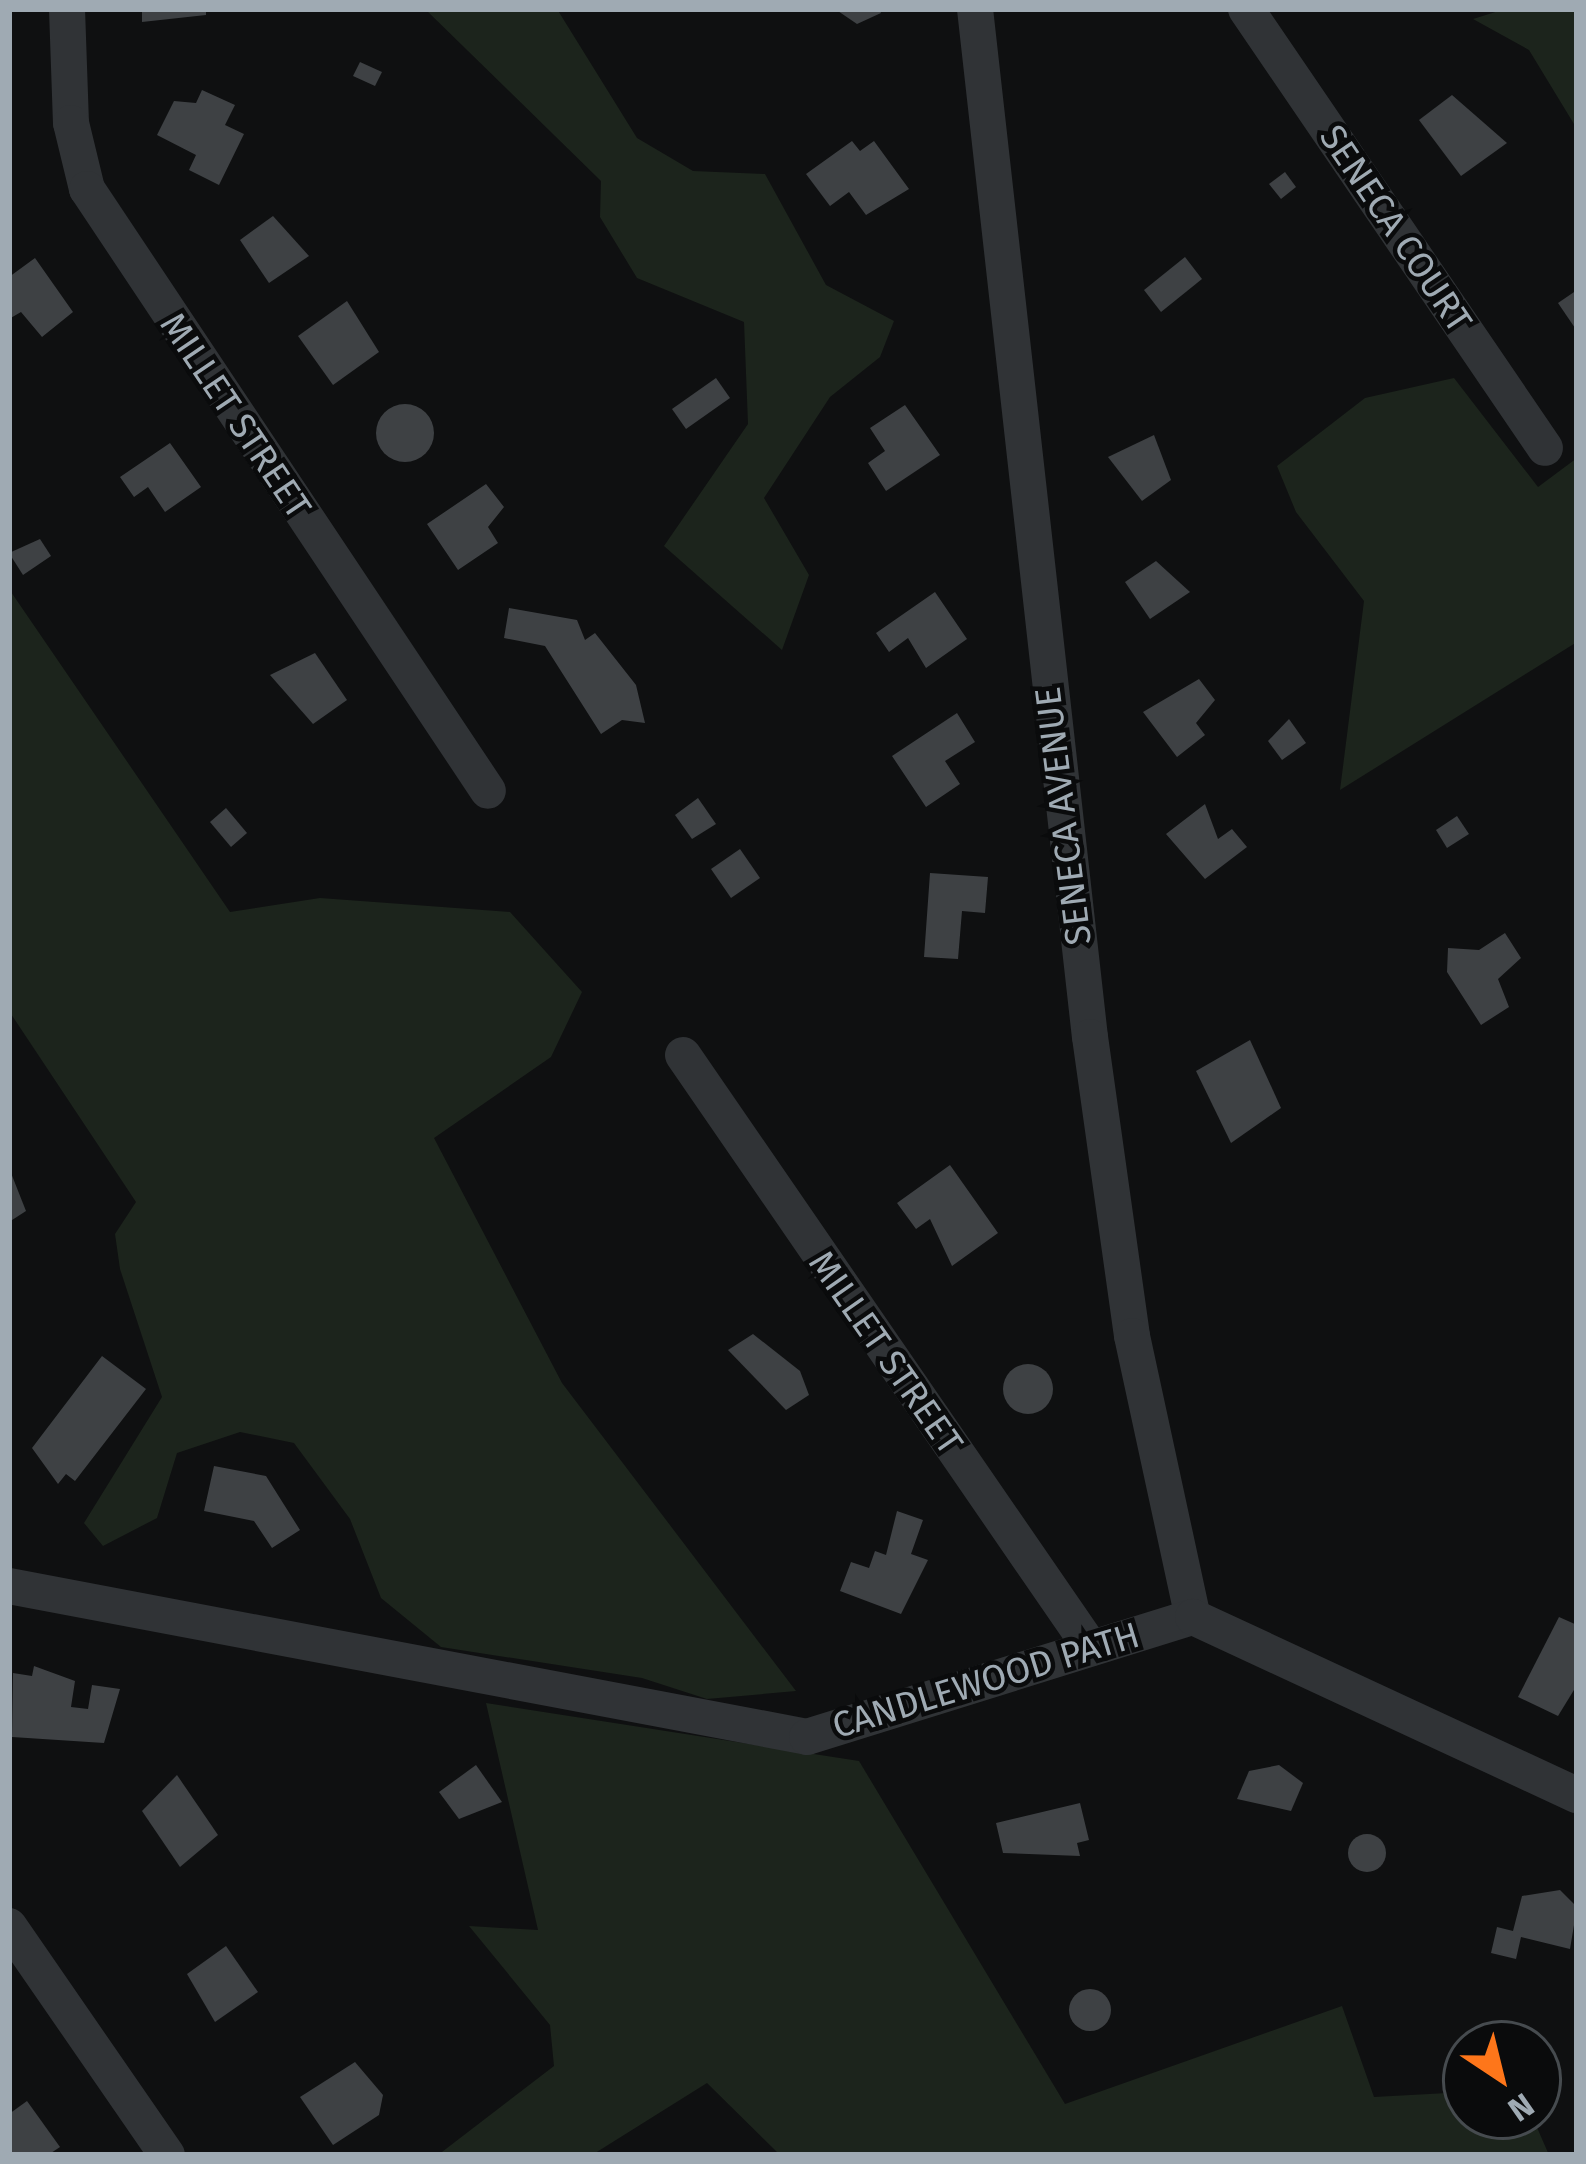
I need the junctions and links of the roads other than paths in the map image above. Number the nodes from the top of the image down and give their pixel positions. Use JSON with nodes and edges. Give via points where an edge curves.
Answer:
{"nodes":[{"id":1,"x":67,"y":9,"type":"edge"},
{"id":2,"x":975,"y":9,"type":"edge"},
{"id":3,"x":1246,"y":9,"type":"edge"},
{"id":4,"x":1544,"y":448,"type":"dead end"},
{"id":5,"x":488,"y":791,"type":"dead end"},
{"id":6,"x":682,"y":1054,"type":"dead end"},
{"id":7,"x":9,"y":1586,"type":"edge"},
{"id":8,"x":1193,"y":1617,"type":"junction"},
{"id":9,"x":1091,"y":1648,"type":"junction"},
{"id":10,"x":1577,"y":1795,"type":"edge"},
{"id":11,"x":9,"y":1926,"type":"edge"},
{"id":12,"x":167,"y":2155,"type":"edge"}],
"edges":[{"from":1,"to":5,"type":"street","name":"MILLET STREET","via":[[71,123],[88,189]]},
{"from":2,"to":8,"type":"street","name":"SENECA AVENUE","via":[[1090,1037],[1132,1336]]},
{"from":3,"to":4,"type":"street","name":"SENECA COURT"},
{"from":6,"to":9,"type":"street","name":"MILLET STREET"},
{"from":7,"to":9,"type":"street","name":"CANDLEWOOD PATH","via":[[807,1737]]},
{"from":8,"to":9,"type":"street","name":"CANDLEWOOD PATH"},
{"from":8,"to":10,"type":"street"},
{"from":11,"to":12,"type":"street"}]}
